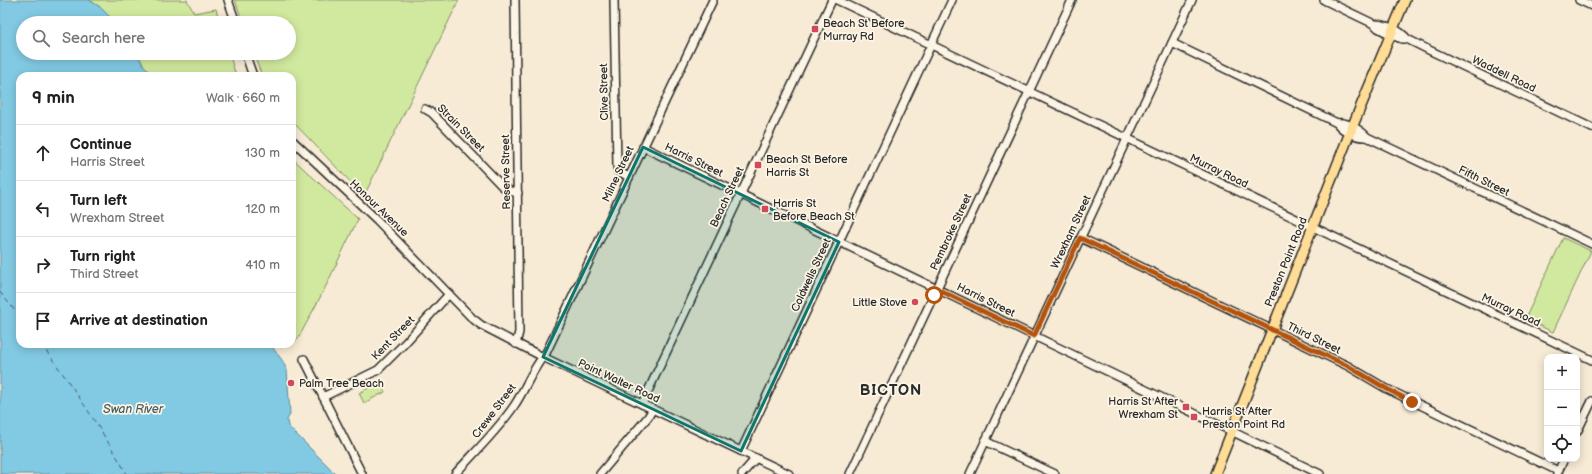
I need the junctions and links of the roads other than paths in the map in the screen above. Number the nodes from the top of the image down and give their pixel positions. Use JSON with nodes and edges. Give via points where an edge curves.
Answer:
{"nodes":[{"id":1,"x":228,"y":0,"type":"edge"},
{"id":2,"x":515,"y":0,"type":"edge"},
{"id":3,"x":614,"y":0,"type":"edge"},
{"id":4,"x":713,"y":0,"type":"edge"},
{"id":5,"x":832,"y":0,"type":"edge"},
{"id":6,"x":836,"y":0,"type":"edge"},
{"id":7,"x":952,"y":0,"type":"edge"},
{"id":8,"x":1072,"y":0,"type":"edge"},
{"id":9,"x":1192,"y":0,"type":"edge"},
{"id":10,"x":1324,"y":0,"type":"edge"},
{"id":11,"x":1401,"y":0,"type":"edge"},
{"id":12,"x":1405,"y":0,"type":"edge"},
{"id":13,"x":1579,"y":0,"type":"edge"},
{"id":14,"x":1592,"y":6,"type":"edge"},
{"id":15,"x":234,"y":16,"type":"edge"},
{"id":16,"x":1390,"y":31,"type":"junction"},
{"id":17,"x":1172,"y":43,"type":"junction"},
{"id":18,"x":931,"y":45,"type":"junction"},
{"id":19,"x":247,"y":60,"type":"edge"},
{"id":20,"x":252,"y":72,"type":"edge"},
{"id":21,"x":1029,"y":92,"type":"junction"},
{"id":22,"x":425,"y":109,"type":"dead end"},
{"id":23,"x":1592,"y":128,"type":"edge"},
{"id":24,"x":1352,"y":130,"type":"junction"},
{"id":25,"x":1127,"y":139,"type":"junction"},
{"id":26,"x":296,"y":144,"type":"edge"},
{"id":27,"x":643,"y":147,"type":"junction"},
{"id":28,"x":629,"y":177,"type":"junction"},
{"id":29,"x":518,"y":193,"type":"junction"},
{"id":30,"x":741,"y":195,"type":"junction"},
{"id":31,"x":1313,"y":228,"type":"junction"},
{"id":32,"x":1080,"y":238,"type":"junction"},
{"id":33,"x":839,"y":242,"type":"junction"},
{"id":34,"x":1592,"y":244,"type":"edge"},
{"id":35,"x":937,"y":289,"type":"junction"},
{"id":36,"x":449,"y":294,"type":"junction"},
{"id":37,"x":1272,"y":330,"type":"junction"},
{"id":38,"x":1034,"y":336,"type":"junction"},
{"id":39,"x":516,"y":344,"type":"junction"},
{"id":40,"x":543,"y":357,"type":"junction"},
{"id":41,"x":304,"y":359,"type":"dead end"},
{"id":42,"x":1592,"y":360,"type":"edge"},
{"id":43,"x":323,"y":397,"type":"junction"},
{"id":44,"x":1592,"y":401,"type":"edge"},
{"id":45,"x":642,"y":404,"type":"junction"},
{"id":46,"x":653,"y":409,"type":"junction"},
{"id":47,"x":1580,"y":426,"type":"edge"},
{"id":48,"x":1232,"y":432,"type":"junction"},
{"id":49,"x":985,"y":441,"type":"junction"},
{"id":50,"x":741,"y":451,"type":"junction"},
{"id":51,"x":756,"y":458,"type":"junction"},
{"id":52,"x":1563,"y":462,"type":"edge"},
{"id":53,"x":1558,"y":472,"type":"edge"},
{"id":54,"x":362,"y":474,"type":"edge"},
{"id":55,"x":455,"y":474,"type":"edge"},
{"id":56,"x":600,"y":474,"type":"edge"},
{"id":57,"x":742,"y":474,"type":"edge"},
{"id":58,"x":789,"y":474,"type":"edge"},
{"id":59,"x":850,"y":474,"type":"edge"},
{"id":60,"x":970,"y":474,"type":"edge"},
{"id":61,"x":1055,"y":474,"type":"edge"},
{"id":62,"x":1215,"y":474,"type":"edge"},
{"id":63,"x":1320,"y":474,"type":"edge"}],
"edges":[{"from":1,"to":15,"type":"street"},
{"from":2,"to":29,"type":"street","name":"Reserve Street"},
{"from":3,"to":28,"type":"street","name":"Clive Street","via":[[617,166],[618,171]]},
{"from":4,"to":27,"type":"street","name":"Milne Street"},
{"from":5,"to":30,"type":"street","name":"Beach Street"},
{"from":6,"to":18,"type":"street","name":"Murray Road"},
{"from":7,"to":18,"type":"street","name":"Coldwells Street"},
{"from":8,"to":21,"type":"street","name":"Pembroke Street"},
{"from":9,"to":17,"type":"street","name":"Wrexham Street"},
{"from":10,"to":16,"type":"street","name":"Waddell Road","via":[[1378,28]]},
{"from":11,"to":16,"type":"main road","name":"Preston Point Road"},
{"from":12,"to":16,"type":"main road","name":"Preston Point Road"},
{"from":13,"to":14,"type":"street"},
{"from":16,"to":23,"type":"street","name":"Waddell Road"},
{"from":16,"to":24,"type":"main road","name":"Preston Point Road"},
{"from":17,"to":24,"type":"street","name":"Fifth Street","via":[[1337,123],[1340,127]]},
{"from":17,"to":25,"type":"street","name":"Wrexham Street"},
{"from":18,"to":21,"type":"street","name":"Murray Road"},
{"from":18,"to":33,"type":"street","name":"Coldwells Street"},
{"from":19,"to":20,"type":"street"},
{"from":21,"to":25,"type":"street","name":"Murray Road"},
{"from":21,"to":35,"type":"street","name":"Pembroke Street"},
{"from":22,"to":29,"type":"street","name":"Strain Street","via":[[432,113],[502,186]]},
{"from":24,"to":31,"type":"main road","name":"Preston Point Road"},
{"from":24,"to":34,"type":"street","name":"Fifth Street","via":[[1361,137],[1367,137]]},
{"from":25,"to":31,"type":"street","name":"Murray Road"},
{"from":25,"to":32,"type":"street","name":"Wrexham Street"},
{"from":26,"to":36,"type":"street","name":"Honour Avenue","via":[[377,220]]},
{"from":27,"to":28,"type":"street","name":"Milne Street"},
{"from":27,"to":30,"type":"street","name":"Harris Street"},
{"from":28,"to":40,"type":"street","name":"Milne Street"},
{"from":29,"to":39,"type":"street","name":"Reserve Street","via":[[519,332]]},
{"from":30,"to":33,"type":"street","name":"Harris Street"},
{"from":30,"to":45,"type":"street","name":"Beach Street"},
{"from":31,"to":37,"type":"main road","name":"Preston Point Road"},
{"from":31,"to":42,"type":"street","name":"Murray Road"},
{"from":32,"to":37,"type":"street","name":"Third Street"},
{"from":32,"to":38,"type":"street","name":"Wrexham Street"},
{"from":33,"to":35,"type":"street","name":"Harris Street"},
{"from":33,"to":50,"type":"street","name":"Coldwells Street"},
{"from":35,"to":38,"type":"street","name":"Harris Street"},
{"from":35,"to":59,"type":"street","name":"Pembroke Street"},
{"from":36,"to":39,"type":"street","name":"Point Walter Road","via":[[481,325]]},
{"from":36,"to":43,"type":"street","name":"Kent Street","via":[[378,370]]},
{"from":37,"to":48,"type":"main road","name":"Preston Point Road"},
{"from":37,"to":53,"type":"street","name":"Third Street"},
{"from":38,"to":48,"type":"street","name":"Harris Street"},
{"from":38,"to":49,"type":"street","name":"Wrexham Street"},
{"from":39,"to":40,"type":"street","name":"Point Walter Road"},
{"from":40,"to":45,"type":"street","name":"Point Walter Road"},
{"from":40,"to":55,"type":"street","name":"Crewe Street","via":[[512,408]]},
{"from":41,"to":43,"type":"street"},
{"from":43,"to":54,"type":"street"},
{"from":44,"to":47,"type":"street"},
{"from":45,"to":46,"type":"street","name":"Point Walter Road"},
{"from":46,"to":50,"type":"street","name":"Point Walter Road"},
{"from":46,"to":56,"type":"street"},
{"from":48,"to":62,"type":"main road","name":"Preston Point Road"},
{"from":48,"to":63,"type":"street","name":"Harris Street"},
{"from":49,"to":60,"type":"street","name":"Wrexham Street"},
{"from":49,"to":61,"type":"street"},
{"from":50,"to":51,"type":"street","name":"Point Walter Road"},
{"from":51,"to":57,"type":"street"},
{"from":51,"to":58,"type":"street","name":"Point Walter Road"},
{"from":52,"to":53,"type":"street"}]}
